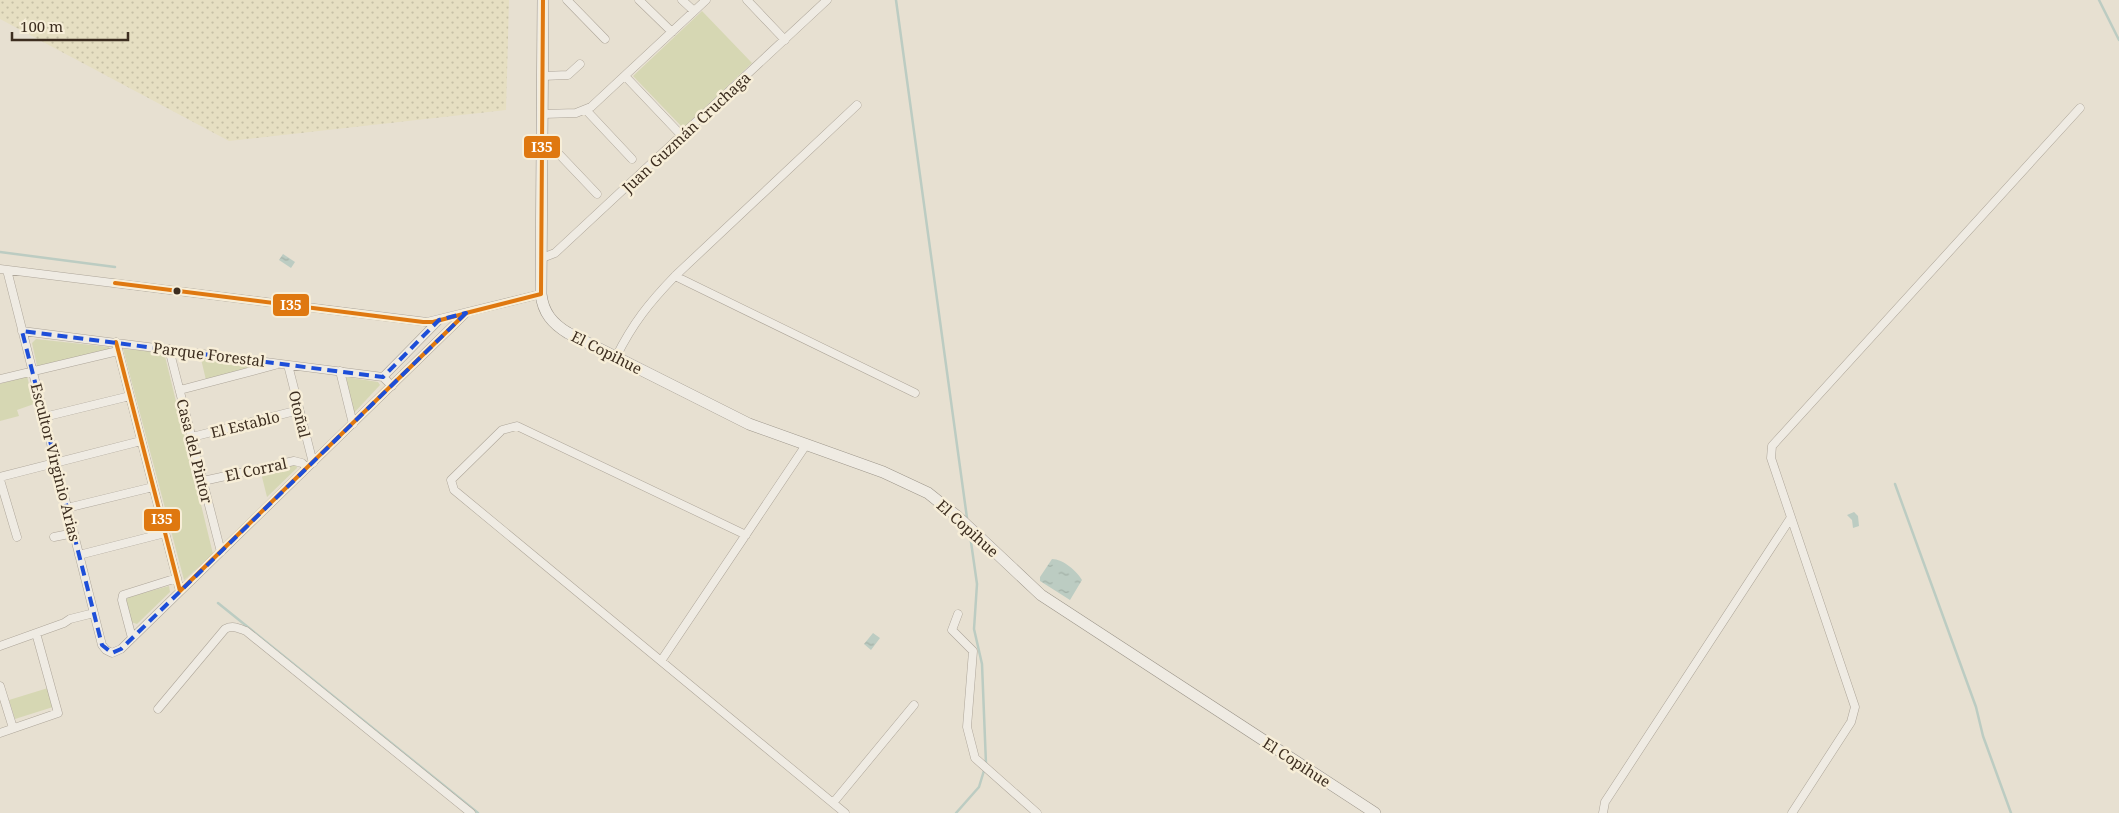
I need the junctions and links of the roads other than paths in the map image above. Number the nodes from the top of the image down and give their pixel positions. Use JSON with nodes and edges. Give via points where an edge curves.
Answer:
{"nodes":[{"id":1,"x":543,"y":0,"type":"edge"},
{"id":2,"x":567,"y":0,"type":"edge"},
{"id":3,"x":639,"y":0,"type":"edge"},
{"id":4,"x":682,"y":0,"type":"edge"},
{"id":5,"x":706,"y":0,"type":"edge"},
{"id":6,"x":747,"y":0,"type":"edge"},
{"id":7,"x":827,"y":0,"type":"edge"},
{"id":8,"x":694,"y":11,"type":"junction"},
{"id":9,"x":672,"y":32,"type":"junction"},
{"id":10,"x":604,"y":39,"type":"dead end"},
{"id":11,"x":785,"y":40,"type":"junction"},
{"id":12,"x":580,"y":64,"type":"dead end"},
{"id":13,"x":543,"y":76,"type":"junction"},
{"id":14,"x":625,"y":76,"type":"junction"},
{"id":15,"x":857,"y":105,"type":"dead end"},
{"id":16,"x":2080,"y":108,"type":"dead end"},
{"id":17,"x":586,"y":110,"type":"junction"},
{"id":18,"x":543,"y":114,"type":"junction"},
{"id":19,"x":682,"y":136,"type":"junction"},
{"id":20,"x":543,"y":146,"type":"junction"},
{"id":21,"x":632,"y":159,"type":"dead end"},
{"id":22,"x":597,"y":194,"type":"dead end"},
{"id":23,"x":542,"y":258,"type":"junction"},
{"id":24,"x":3,"y":270,"type":"edge"},
{"id":25,"x":675,"y":276,"type":"junction"},
{"id":26,"x":541,"y":294,"type":"junction"},
{"id":27,"x":466,"y":313,"type":"junction"},
{"id":28,"x":439,"y":320,"type":"junction"},
{"id":29,"x":22,"y":331,"type":"junction"},
{"id":30,"x":116,"y":342,"type":"junction"},
{"id":31,"x":169,"y":349,"type":"junction"},
{"id":32,"x":118,"y":351,"type":"junction"},
{"id":33,"x":616,"y":357,"type":"junction"},
{"id":34,"x":283,"y":364,"type":"junction"},
{"id":35,"x":340,"y":371,"type":"junction"},
{"id":36,"x":33,"y":372,"type":"junction"},
{"id":37,"x":384,"y":377,"type":"junction"},
{"id":38,"x":0,"y":379,"type":"edge"},
{"id":39,"x":392,"y":386,"type":"junction"},
{"id":40,"x":180,"y":390,"type":"junction"},
{"id":41,"x":915,"y":393,"type":"dead end"},
{"id":42,"x":130,"y":396,"type":"junction"},
{"id":43,"x":299,"y":410,"type":"junction"},
{"id":44,"x":44,"y":417,"type":"junction"},
{"id":45,"x":353,"y":424,"type":"junction"},
{"id":46,"x":192,"y":437,"type":"junction"},
{"id":47,"x":142,"y":441,"type":"junction"},
{"id":48,"x":806,"y":445,"type":"junction"},
{"id":49,"x":56,"y":463,"type":"junction"},
{"id":50,"x":310,"y":465,"type":"junction"},
{"id":51,"x":0,"y":479,"type":"edge"},
{"id":52,"x":203,"y":481,"type":"junction"},
{"id":53,"x":153,"y":487,"type":"junction"},
{"id":54,"x":67,"y":508,"type":"junction"},
{"id":55,"x":1790,"y":520,"type":"junction"},
{"id":56,"x":74,"y":533,"type":"junction"},
{"id":57,"x":165,"y":533,"type":"junction"},
{"id":58,"x":746,"y":535,"type":"junction"},
{"id":59,"x":17,"y":537,"type":"dead end"},
{"id":60,"x":54,"y":537,"type":"dead end"},
{"id":61,"x":221,"y":552,"type":"junction"},
{"id":62,"x":79,"y":555,"type":"junction"},
{"id":63,"x":177,"y":578,"type":"junction"},
{"id":64,"x":180,"y":591,"type":"junction"},
{"id":65,"x":94,"y":613,"type":"junction"},
{"id":66,"x":958,"y":614,"type":"dead end"},
{"id":67,"x":36,"y":633,"type":"junction"},
{"id":68,"x":132,"y":638,"type":"junction"},
{"id":69,"x":0,"y":646,"type":"edge"},
{"id":70,"x":661,"y":661,"type":"junction"},
{"id":71,"x":0,"y":686,"type":"edge"},
{"id":72,"x":914,"y":705,"type":"dead end"},
{"id":73,"x":158,"y":709,"type":"dead end"},
{"id":74,"x":13,"y":728,"type":"junction"},
{"id":75,"x":0,"y":733,"type":"edge"},
{"id":76,"x":833,"y":803,"type":"junction"},
{"id":77,"x":471,"y":813,"type":"edge"},
{"id":78,"x":845,"y":813,"type":"edge"},
{"id":79,"x":1037,"y":813,"type":"edge"},
{"id":80,"x":1375,"y":813,"type":"edge"},
{"id":81,"x":1603,"y":813,"type":"edge"},
{"id":82,"x":1792,"y":813,"type":"edge"}],
"edges":[{"from":1,"to":13,"type":"main road"},
{"from":2,"to":10,"type":"street"},
{"from":3,"to":9,"type":"street"},
{"from":4,"to":8,"type":"street"},
{"from":5,"to":8,"type":"street"},
{"from":6,"to":11,"type":"street"},
{"from":7,"to":11,"type":"street","name":"Juan Guzmán Cruchaga"},
{"from":8,"to":9,"type":"street"},
{"from":9,"to":14,"type":"street"},
{"from":11,"to":19,"type":"street","name":"Juan Guzmán Cruchaga"},
{"from":12,"to":13,"type":"street","via":[[568,76]]},
{"from":13,"to":18,"type":"main road"},
{"from":14,"to":17,"type":"street"},
{"from":14,"to":19,"type":"street"},
{"from":15,"to":25,"type":"street"},
{"from":16,"to":55,"type":"street","via":[[1772,446],[1771,458]]},
{"from":17,"to":18,"type":"street"},
{"from":17,"to":21,"type":"street"},
{"from":18,"to":20,"type":"main road"},
{"from":19,"to":23,"type":"street","name":"Juan Guzmán Cruchaga","via":[[555,253]]},
{"from":20,"to":22,"type":"street","via":[[557,152]]},
{"from":20,"to":23,"type":"main road"},
{"from":23,"to":26,"type":"main road"},
{"from":24,"to":28,"type":"street","via":[[423,322]]},
{"from":24,"to":29,"type":"street","name":"Escultor Virginio Arias"},
{"from":25,"to":33,"type":"street","via":[[633,325]]},
{"from":25,"to":41,"type":"street"},
{"from":26,"to":27,"type":"street"},
{"from":26,"to":33,"type":"main road","name":"El Copihue","via":[[545,310],[555,324]]},
{"from":27,"to":28,"type":"street"},
{"from":27,"to":39,"type":"street"},
{"from":28,"to":37,"type":"street"},
{"from":29,"to":30,"type":"street","name":"Parque Forestal"},
{"from":29,"to":36,"type":"street","name":"Escultor Virginio Arias"},
{"from":30,"to":31,"type":"street","name":"Parque Forestal"},
{"from":30,"to":32,"type":"street"},
{"from":31,"to":34,"type":"street","name":"Parque Forestal"},
{"from":31,"to":40,"type":"street","name":"Casa del Pintor"},
{"from":32,"to":36,"type":"street"},
{"from":32,"to":42,"type":"street"},
{"from":33,"to":48,"type":"main road","name":"El Copihue","via":[[731,416]]},
{"from":34,"to":35,"type":"street","name":"Parque Forestal"},
{"from":34,"to":40,"type":"street"},
{"from":34,"to":43,"type":"street","name":"Otoñal"},
{"from":35,"to":37,"type":"street","name":"Parque Forestal"},
{"from":35,"to":45,"type":"street"},
{"from":36,"to":38,"type":"street"},
{"from":36,"to":44,"type":"street","name":"Escultor Virginio Arias"},
{"from":37,"to":39,"type":"street"},
{"from":39,"to":45,"type":"street"},
{"from":40,"to":46,"type":"street","name":"Casa del Pintor"},
{"from":42,"to":44,"type":"street"},
{"from":42,"to":47,"type":"street"},
{"from":43,"to":46,"type":"street","name":"El Establo"},
{"from":43,"to":50,"type":"street","name":"Otoñal"},
{"from":44,"to":49,"type":"street","name":"Escultor Virginio Arias"},
{"from":45,"to":50,"type":"street"},
{"from":46,"to":52,"type":"street","name":"Casa del Pintor"},
{"from":47,"to":49,"type":"street"},
{"from":47,"to":53,"type":"street"},
{"from":48,"to":58,"type":"street"},
{"from":48,"to":80,"type":"main road","name":"El Copihue","via":[[883,472],[928,493],[1041,595]]},
{"from":49,"to":51,"type":"street"},
{"from":49,"to":54,"type":"street","name":"Escultor Virginio Arias"},
{"from":50,"to":52,"type":"street","name":"El Corral","via":[[294,461]]},
{"from":50,"to":61,"type":"street"},
{"from":51,"to":59,"type":"street"},
{"from":52,"to":61,"type":"street","name":"Casa del Pintor"},
{"from":53,"to":54,"type":"street"},
{"from":53,"to":57,"type":"street"},
{"from":54,"to":56,"type":"street","name":"Escultor Virginio Arias"},
{"from":55,"to":81,"type":"street","via":[[1606,802]]},
{"from":55,"to":82,"type":"street","via":[[1855,707],[1851,722]]},
{"from":56,"to":60,"type":"street"},
{"from":56,"to":62,"type":"street","name":"Escultor Virginio Arias"},
{"from":57,"to":62,"type":"street"},
{"from":57,"to":63,"type":"street"},
{"from":58,"to":70,"type":"street"},
{"from":58,"to":70,"type":"street","via":[[517,426],[502,430],[452,477],[454,490]]},
{"from":61,"to":64,"type":"street"},
{"from":62,"to":65,"type":"street","name":"Escultor Virginio Arias"},
{"from":63,"to":64,"type":"street"},
{"from":63,"to":68,"type":"street","via":[[123,595]]},
{"from":64,"to":68,"type":"street"},
{"from":65,"to":67,"type":"street"},
{"from":65,"to":68,"type":"street","name":"Escultor Virginio Arias","via":[[103,647],[108,651],[118,651]]},
{"from":66,"to":79,"type":"street","via":[[952,630],[973,651],[967,727],[975,758]]},
{"from":67,"to":69,"type":"street"},
{"from":67,"to":74,"type":"street","via":[[58,713]]},
{"from":70,"to":76,"type":"street"},
{"from":71,"to":74,"type":"street"},
{"from":72,"to":76,"type":"street"},
{"from":73,"to":77,"type":"street","via":[[225,629],[230,626],[238,628],[246,631]]},
{"from":74,"to":75,"type":"street"},
{"from":76,"to":78,"type":"street"}]}
